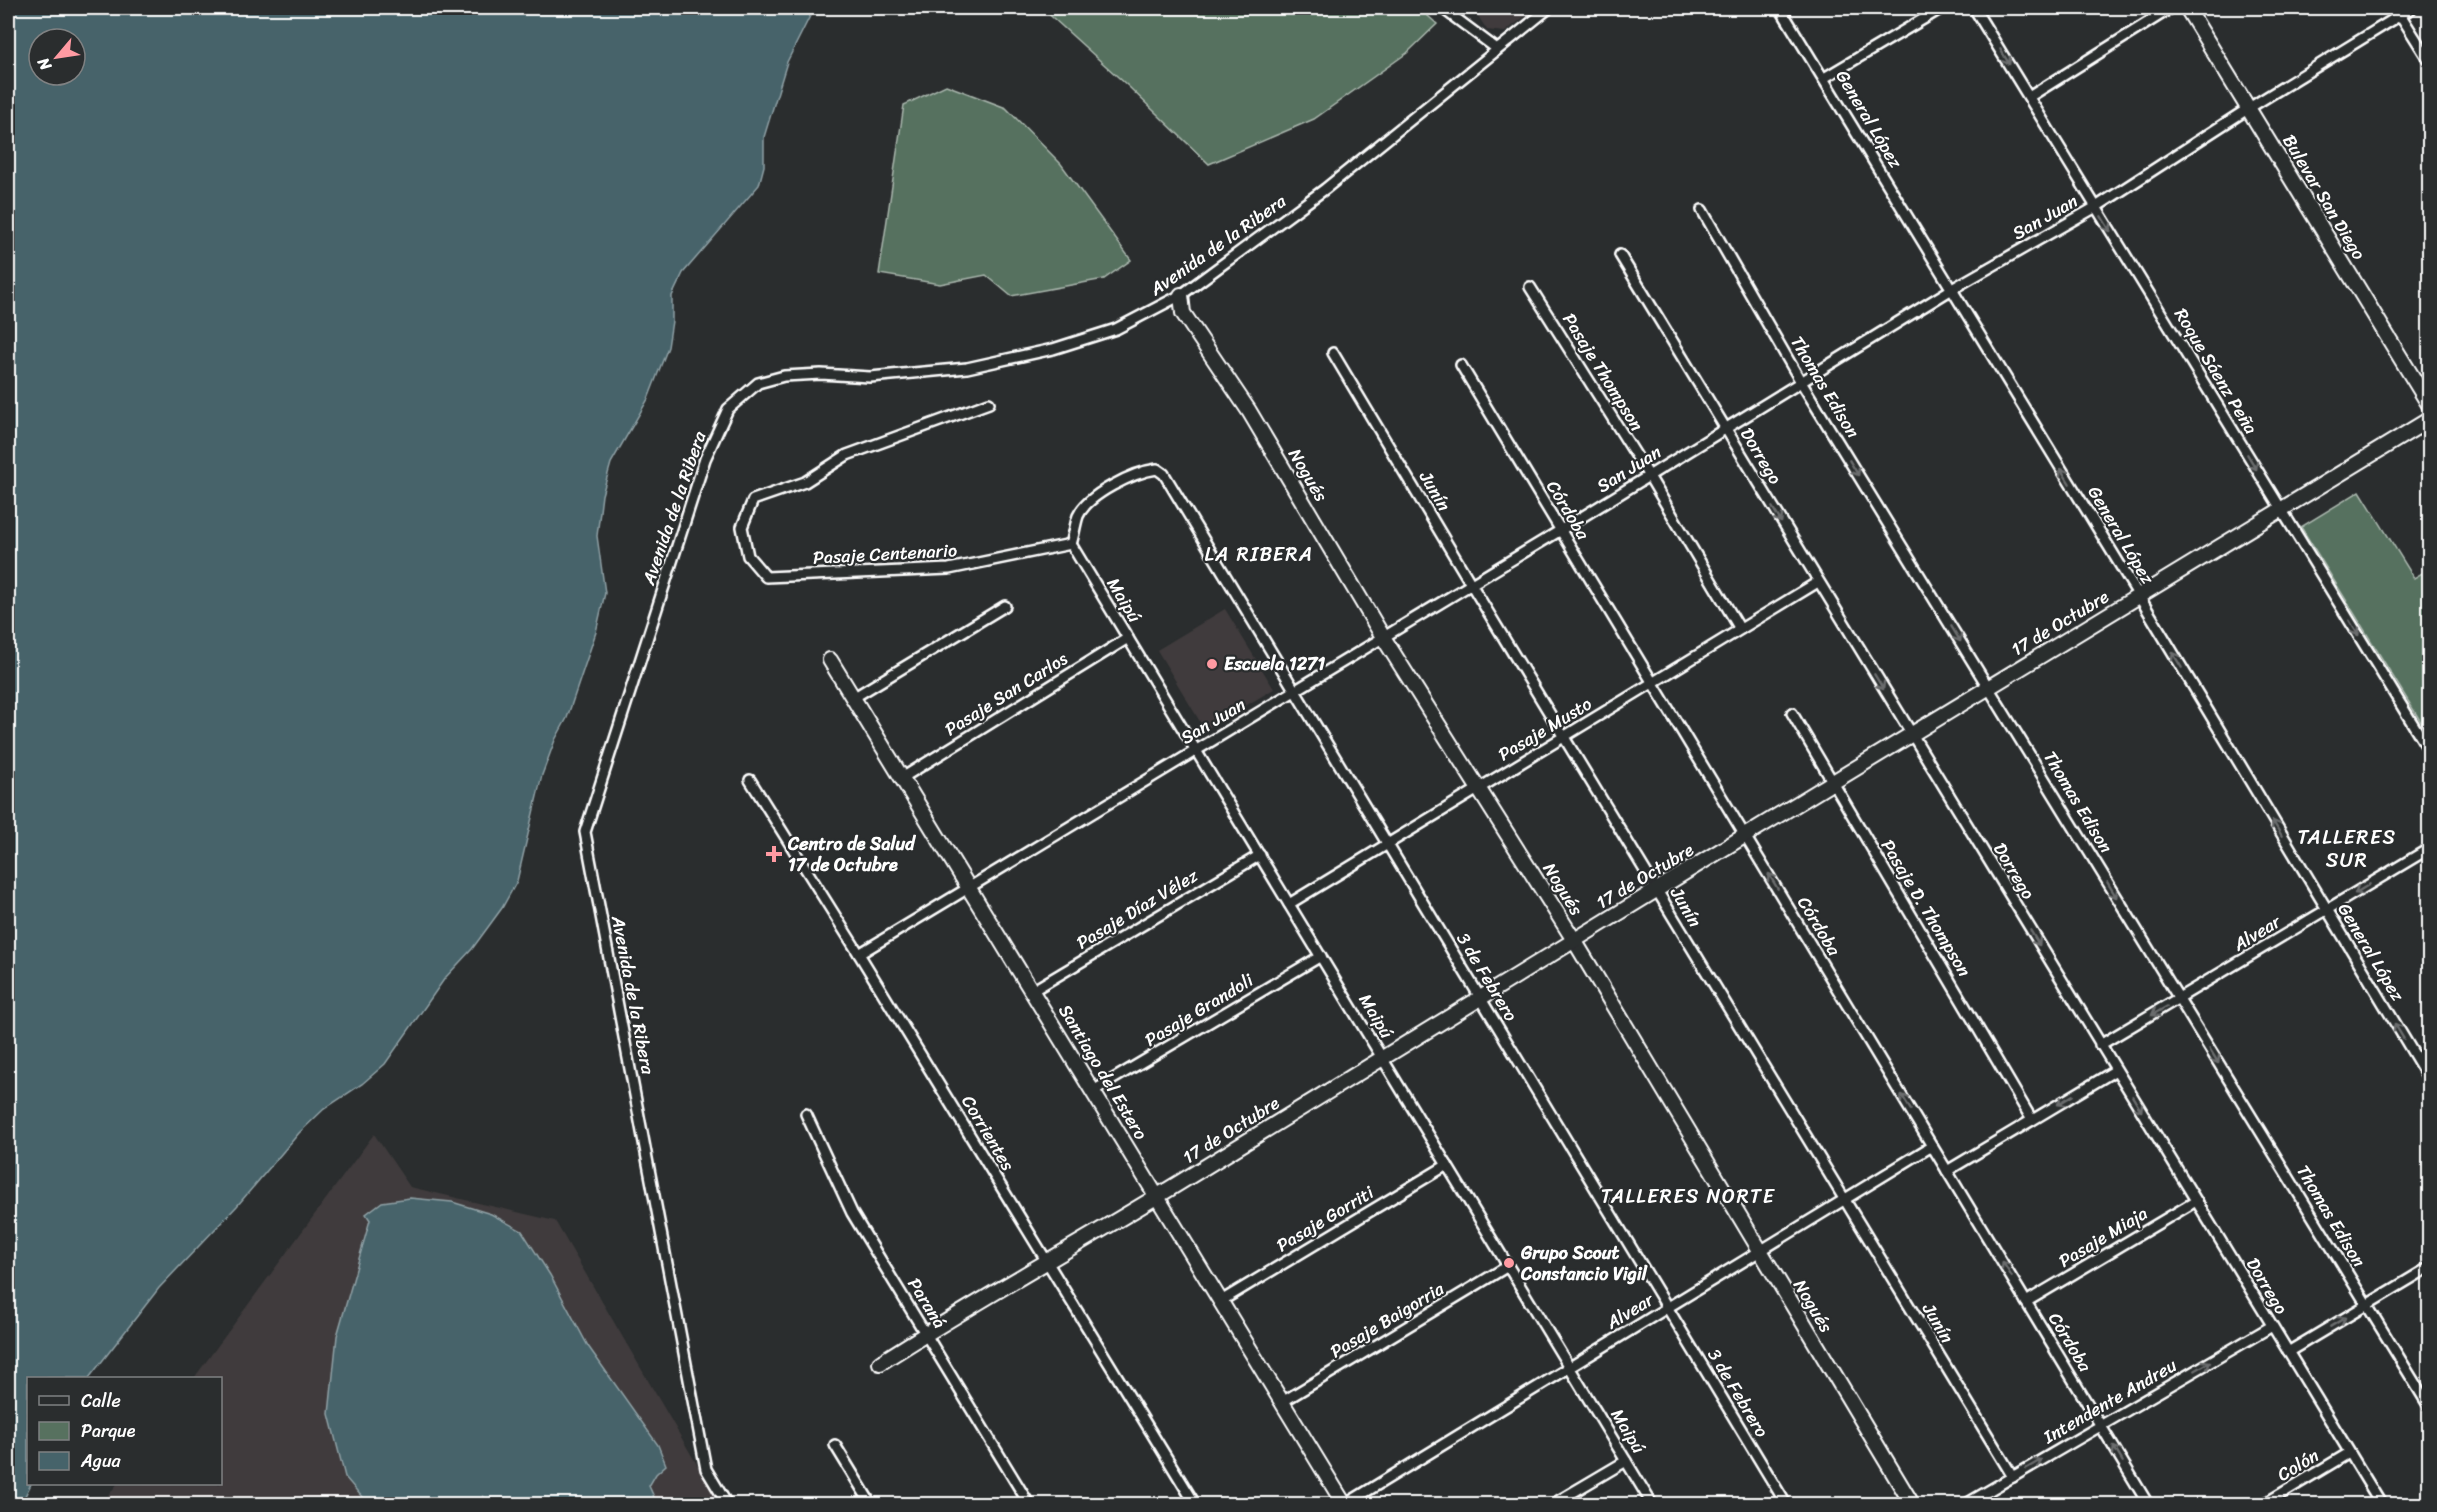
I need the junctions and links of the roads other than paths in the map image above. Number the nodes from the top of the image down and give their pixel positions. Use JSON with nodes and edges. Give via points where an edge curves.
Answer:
{"nodes":[{"id":1,"x":1443,"y":8,"type":"edge"},
{"id":2,"x":1549,"y":8,"type":"edge"},
{"id":3,"x":1780,"y":8,"type":"edge"},
{"id":4,"x":1942,"y":8,"type":"edge"},
{"id":5,"x":1974,"y":8,"type":"edge"},
{"id":6,"x":2171,"y":8,"type":"edge"},
{"id":7,"x":2187,"y":8,"type":"edge"},
{"id":8,"x":2412,"y":8,"type":"edge"},
{"id":9,"x":2399,"y":11,"type":"edge"},
{"id":10,"x":1497,"y":49,"type":"junction"},
{"id":11,"x":2430,"y":62,"type":"edge"},
{"id":12,"x":1824,"y":78,"type":"junction"},
{"id":13,"x":2029,"y":97,"type":"junction"},
{"id":14,"x":2248,"y":108,"type":"junction"},
{"id":15,"x":2096,"y":207,"type":"junction"},
{"id":16,"x":1702,"y":210,"type":"dead end"},
{"id":17,"x":1620,"y":255,"type":"dead end"},
{"id":18,"x":1530,"y":287,"type":"dead end"},
{"id":19,"x":1952,"y":289,"type":"junction"},
{"id":20,"x":1181,"y":295,"type":"junction"},
{"id":21,"x":1333,"y":353,"type":"dead end"},
{"id":22,"x":1461,"y":365,"type":"dead end"},
{"id":23,"x":1801,"y":382,"type":"junction"},
{"id":24,"x":989,"y":403,"type":"dead end"},
{"id":25,"x":2430,"y":406,"type":"edge"},
{"id":26,"x":2430,"y":419,"type":"edge"},
{"id":27,"x":1725,"y":429,"type":"junction"},
{"id":28,"x":1649,"y":476,"type":"junction"},
{"id":29,"x":2281,"y":510,"type":"junction"},
{"id":30,"x":1561,"y":530,"type":"junction"},
{"id":31,"x":1071,"y":544,"type":"junction"},
{"id":32,"x":1818,"y":582,"type":"junction"},
{"id":33,"x":1471,"y":584,"type":"junction"},
{"id":34,"x":2139,"y":596,"type":"junction"},
{"id":35,"x":1005,"y":606,"type":"dead end"},
{"id":36,"x":1740,"y":629,"type":"junction"},
{"id":37,"x":1383,"y":637,"type":"junction"},
{"id":38,"x":1128,"y":638,"type":"junction"},
{"id":39,"x":830,"y":660,"type":"dead end"},
{"id":40,"x":1653,"y":683,"type":"junction"},
{"id":41,"x":1988,"y":688,"type":"junction"},
{"id":42,"x":1295,"y":691,"type":"junction"},
{"id":43,"x":853,"y":698,"type":"junction"},
{"id":44,"x":1792,"y":713,"type":"dead end"},
{"id":45,"x":1911,"y":735,"type":"junction"},
{"id":46,"x":1564,"y":737,"type":"junction"},
{"id":47,"x":1196,"y":750,"type":"junction"},
{"id":48,"x":2430,"y":752,"type":"edge"},
{"id":49,"x":902,"y":778,"type":"junction"},
{"id":50,"x":750,"y":780,"type":"dead end"},
{"id":51,"x":1833,"y":783,"type":"junction"},
{"id":52,"x":1479,"y":788,"type":"junction"},
{"id":53,"x":1745,"y":836,"type":"junction"},
{"id":54,"x":1388,"y":844,"type":"junction"},
{"id":55,"x":2430,"y":848,"type":"edge"},
{"id":56,"x":1260,"y":855,"type":"junction"},
{"id":57,"x":969,"y":887,"type":"junction"},
{"id":58,"x":1657,"y":890,"type":"junction"},
{"id":59,"x":1289,"y":904,"type":"junction"},
{"id":60,"x":2327,"y":911,"type":"junction"},
{"id":61,"x":1574,"y":940,"type":"junction"},
{"id":62,"x":859,"y":954,"type":"junction"},
{"id":63,"x":1321,"y":956,"type":"junction"},
{"id":64,"x":1032,"y":991,"type":"junction"},
{"id":65,"x":1480,"y":998,"type":"junction"},
{"id":66,"x":2179,"y":999,"type":"junction"},
{"id":67,"x":2100,"y":1045,"type":"junction"},
{"id":68,"x":1382,"y":1057,"type":"junction"},
{"id":69,"x":2116,"y":1070,"type":"junction"},
{"id":70,"x":2430,"y":1081,"type":"edge"},
{"id":71,"x":1093,"y":1091,"type":"junction"},
{"id":72,"x":806,"y":1114,"type":"dead end"},
{"id":73,"x":2032,"y":1120,"type":"junction"},
{"id":74,"x":1932,"y":1146,"type":"junction"},
{"id":75,"x":1447,"y":1165,"type":"junction"},
{"id":76,"x":1947,"y":1171,"type":"junction"},
{"id":77,"x":1157,"y":1196,"type":"junction"},
{"id":78,"x":1844,"y":1199,"type":"junction"},
{"id":79,"x":2196,"y":1201,"type":"junction"},
{"id":80,"x":1759,"y":1251,"type":"junction"},
{"id":81,"x":1046,"y":1262,"type":"junction"},
{"id":82,"x":1508,"y":1266,"type":"junction"},
{"id":83,"x":2430,"y":1267,"type":"edge"},
{"id":84,"x":1221,"y":1301,"type":"junction"},
{"id":85,"x":2026,"y":1302,"type":"junction"},
{"id":86,"x":2366,"y":1305,"type":"junction"},
{"id":87,"x":1667,"y":1308,"type":"junction"},
{"id":88,"x":2272,"y":1326,"type":"junction"},
{"id":89,"x":926,"y":1333,"type":"junction"},
{"id":90,"x":2288,"y":1352,"type":"junction"},
{"id":91,"x":880,"y":1363,"type":"dead end"},
{"id":92,"x":1570,"y":1367,"type":"junction"},
{"id":93,"x":1282,"y":1402,"type":"junction"},
{"id":94,"x":2430,"y":1408,"type":"edge"},
{"id":95,"x":2101,"y":1425,"type":"junction"},
{"id":96,"x":835,"y":1445,"type":"dead end"},
{"id":97,"x":2349,"y":1453,"type":"junction"},
{"id":98,"x":1626,"y":1461,"type":"junction"},
{"id":99,"x":2013,"y":1477,"type":"junction"},
{"id":100,"x":727,"y":1504,"type":"edge"},
{"id":101,"x":871,"y":1504,"type":"edge"},
{"id":102,"x":1029,"y":1504,"type":"edge"},
{"id":103,"x":1195,"y":1504,"type":"edge"},
{"id":104,"x":1345,"y":1504,"type":"edge"},
{"id":105,"x":1553,"y":1504,"type":"edge"},
{"id":106,"x":1653,"y":1504,"type":"edge"},
{"id":107,"x":1786,"y":1504,"type":"edge"},
{"id":108,"x":1912,"y":1504,"type":"edge"},
{"id":109,"x":1966,"y":1504,"type":"edge"},
{"id":110,"x":2148,"y":1504,"type":"edge"},
{"id":111,"x":2264,"y":1504,"type":"edge"},
{"id":112,"x":2381,"y":1504,"type":"edge"}],
"edges":[{"from":1,"to":10,"type":"street"},
{"from":2,"to":10,"type":"street","name":"Avenida de la Ribera"},
{"from":3,"to":12,"type":"street","name":"General López"},
{"from":4,"to":12,"type":"street"},
{"from":5,"to":13,"type":"street","name":"Roque Sáenz Peña","one_way":true},
{"from":6,"to":13,"type":"street"},
{"from":7,"to":14,"type":"street","name":"Bulevar San Diego"},
{"from":8,"to":9,"type":"street","name":"San Juan"},
{"from":9,"to":11,"type":"street"},
{"from":9,"to":14,"type":"street","name":"San Juan"},
{"from":10,"to":20,"type":"street","name":"Avenida de la Ribera","via":[[1325,189]]},
{"from":12,"to":19,"type":"street","name":"General López"},
{"from":13,"to":15,"type":"street","name":"Roque Sáenz Peña"},
{"from":14,"to":15,"type":"street","name":"San Juan"},
{"from":14,"to":25,"type":"street","name":"Bulevar San Diego"},
{"from":15,"to":19,"type":"street","name":"San Juan"},
{"from":15,"to":29,"type":"street","name":"Roque Sáenz Peña","one_way":true},
{"from":16,"to":23,"type":"street","name":"Thomas Edison"},
{"from":17,"to":27,"type":"street","name":"Dorrego"},
{"from":18,"to":28,"type":"street","name":"Pasaje Thompson"},
{"from":19,"to":23,"type":"street","name":"San Juan"},
{"from":34,"to":19,"type":"street","name":"General López","one_way":true},
{"from":20,"to":37,"type":"street","name":"Nogués","via":[[1183,313],[1250,411]]},
{"from":20,"to":100,"type":"street","name":"Avenida de la Ribera","via":[[1116,329],[1053,349],[967,368],[870,377],[784,376],[758,384],[728,409],[705,459],[585,832],[706,1469]]},
{"from":21,"to":33,"type":"street","name":"Junín"},
{"from":22,"to":30,"type":"street","name":"Córdoba"},
{"from":23,"to":27,"type":"street","name":"San Juan"},
{"from":23,"to":41,"type":"street","name":"Thomas Edison","one_way":true},
{"from":24,"to":31,"type":"street","name":"Pasaje Centenario","via":[[847,455],[805,482],[753,500],[742,527],[748,556],[765,578],[950,569]]},
{"from":26,"to":29,"type":"street","name":"17 de Octubre"},
{"from":27,"to":28,"type":"street","name":"San Juan"},
{"from":27,"to":32,"type":"street","name":"Dorrego","one_way":true},
{"from":28,"to":30,"type":"street","name":"San Juan"},
{"from":28,"to":36,"type":"street","name":"Pasaje Thompson"},
{"from":29,"to":34,"type":"street","name":"17 de Octubre"},
{"from":29,"to":48,"type":"street","name":"Roque Sáenz Peña","one_way":true},
{"from":30,"to":33,"type":"street","name":"San Juan"},
{"from":30,"to":40,"type":"street","name":"Córdoba"},
{"from":31,"to":38,"type":"street","name":"Maipú"},
{"from":31,"to":42,"type":"street","name":"3 de Febrero","via":[[1078,517],[1087,504],[1129,476],[1157,469],[1164,474]]},
{"from":32,"to":36,"type":"street","name":"Pasaje Musto"},
{"from":32,"to":45,"type":"street","name":"Dorrego","one_way":true},
{"from":33,"to":37,"type":"street","name":"San Juan"},
{"from":33,"to":46,"type":"street","name":"Junín"},
{"from":34,"to":41,"type":"street","name":"17 de Octubre"},
{"from":60,"to":34,"type":"street","name":"General López","one_way":true},
{"from":35,"to":43,"type":"street"},
{"from":36,"to":40,"type":"street","name":"Pasaje Musto"},
{"from":37,"to":42,"type":"street","name":"San Juan"},
{"from":37,"to":52,"type":"street","name":"Nogués"},
{"from":38,"to":47,"type":"street","name":"Maipú"},
{"from":38,"to":49,"type":"street","name":"Pasaje San Carlos"},
{"from":39,"to":43,"type":"street","name":"Santiago del Estero"},
{"from":40,"to":46,"type":"street","name":"Pasaje Musto"},
{"from":40,"to":53,"type":"street","name":"Córdoba"},
{"from":41,"to":45,"type":"street","name":"17 de Octubre"},
{"from":41,"to":66,"type":"street","name":"Thomas Edison","one_way":true},
{"from":42,"to":47,"type":"street","name":"San Juan"},
{"from":42,"to":54,"type":"street","name":"3 de Febrero"},
{"from":43,"to":49,"type":"street","name":"Santiago del Estero"},
{"from":44,"to":51,"type":"street","name":"Pasaje D. Thompson"},
{"from":45,"to":51,"type":"street","name":"17 de Octubre"},
{"from":45,"to":67,"type":"street","name":"Dorrego","one_way":true},
{"from":46,"to":52,"type":"street","name":"Pasaje Musto"},
{"from":46,"to":58,"type":"street","name":"Junín"},
{"from":47,"to":56,"type":"street","name":"Maipú"},
{"from":47,"to":57,"type":"street","name":"San Juan"},
{"from":49,"to":57,"type":"street","name":"Santiago del Estero"},
{"from":50,"to":62,"type":"street","name":"Corrientes"},
{"from":51,"to":53,"type":"street","name":"17 de Octubre"},
{"from":51,"to":73,"type":"street","name":"Pasaje D. Thompson"},
{"from":52,"to":54,"type":"street","name":"Pasaje Musto"},
{"from":52,"to":61,"type":"street","name":"Nogués"},
{"from":53,"to":58,"type":"street","name":"17 de Octubre"},
{"from":74,"to":53,"type":"street","name":"Córdoba","one_way":true},
{"from":54,"to":59,"type":"street","name":"Pasaje Musto"},
{"from":54,"to":65,"type":"street","name":"3 de Febrero"},
{"from":55,"to":60,"type":"street","name":"Alvear","one_way":true},
{"from":56,"to":59,"type":"street","name":"Maipú"},
{"from":56,"to":64,"type":"street","name":"Pasaje Díaz Vélez"},
{"from":57,"to":62,"type":"street","name":"San Juan"},
{"from":57,"to":64,"type":"street","name":"Santiago del Estero"},
{"from":58,"to":61,"type":"street","name":"17 de Octubre"},
{"from":58,"to":78,"type":"street","name":"Junín"},
{"from":59,"to":63,"type":"street","name":"Maipú"},
{"from":60,"to":66,"type":"street","name":"Alvear"},
{"from":70,"to":60,"type":"street","name":"General López","one_way":true},
{"from":61,"to":65,"type":"street","name":"17 de Octubre"},
{"from":61,"to":80,"type":"street","name":"Nogués"},
{"from":62,"to":81,"type":"street","name":"Corrientes"},
{"from":63,"to":68,"type":"street","name":"Maipú"},
{"from":63,"to":71,"type":"street","name":"Pasaje Grandoli"},
{"from":64,"to":71,"type":"street","name":"Santiago del Estero"},
{"from":65,"to":68,"type":"street","name":"17 de Octubre"},
{"from":65,"to":87,"type":"street","name":"3 de Febrero"},
{"from":66,"to":67,"type":"street","name":"Alvear","one_way":true},
{"from":66,"to":86,"type":"street","name":"Thomas Edison","one_way":true},
{"from":67,"to":69,"type":"street","name":"Dorrego"},
{"from":68,"to":75,"type":"street","name":"Maipú"},
{"from":68,"to":77,"type":"street","name":"17 de Octubre"},
{"from":69,"to":73,"type":"street","one_way":true},
{"from":69,"to":79,"type":"street","name":"Dorrego","one_way":true},
{"from":71,"to":77,"type":"street","name":"Santiago del Estero"},
{"from":72,"to":89,"type":"street","name":"Paraná","via":[[852,1213]]},
{"from":73,"to":76,"type":"street"},
{"from":74,"to":76,"type":"street","name":"Córdoba"},
{"from":74,"to":78,"type":"street","name":"Alvear"},
{"from":75,"to":82,"type":"street","name":"Maipú"},
{"from":75,"to":84,"type":"street","name":"Pasaje Gorriti"},
{"from":85,"to":76,"type":"street","name":"Córdoba","one_way":true},
{"from":77,"to":81,"type":"street","name":"17 de Octubre"},
{"from":77,"to":84,"type":"street","name":"Santiago del Estero"},
{"from":78,"to":80,"type":"street","name":"Alvear"},
{"from":78,"to":99,"type":"street","name":"Junín"},
{"from":79,"to":85,"type":"street","name":"Pasaje Miaja"},
{"from":79,"to":88,"type":"street","name":"Dorrego"},
{"from":80,"to":87,"type":"street","name":"Alvear"},
{"from":80,"to":108,"type":"street","name":"Nogués"},
{"from":81,"to":89,"type":"street","name":"17 de Octubre"},
{"from":81,"to":103,"type":"street","name":"Corrientes"},
{"from":82,"to":92,"type":"street","name":"Maipú"},
{"from":82,"to":93,"type":"street","name":"Pasaje Baigorria"},
{"from":83,"to":86,"type":"street"},
{"from":84,"to":93,"type":"street","name":"Santiago del Estero"},
{"from":85,"to":95,"type":"street","name":"Córdoba"},
{"from":90,"to":86,"type":"street","one_way":true},
{"from":86,"to":94,"type":"street","name":"Thomas Edison"},
{"from":87,"to":92,"type":"street","name":"Alvear"},
{"from":87,"to":107,"type":"street","name":"3 de Febrero"},
{"from":88,"to":90,"type":"street","name":"Dorrego"},
{"from":95,"to":88,"type":"street","name":"Intendente Andreu","one_way":true},
{"from":89,"to":91,"type":"street","name":"17 de Octubre"},
{"from":89,"to":102,"type":"street","name":"Paraná"},
{"from":90,"to":97,"type":"street","name":"Dorrego"},
{"from":92,"to":98,"type":"street","name":"Maipú"},
{"from":92,"to":104,"type":"street","name":"Alvear"},
{"from":93,"to":104,"type":"street","name":"Santiago del Estero"},
{"from":99,"to":95,"type":"street","name":"Intendente Andreu","one_way":true},
{"from":110,"to":95,"type":"street","name":"Córdoba","one_way":true},
{"from":96,"to":101,"type":"street"},
{"from":97,"to":111,"type":"street","name":"Colón"},
{"from":97,"to":112,"type":"street","name":"Dorrego"},
{"from":98,"to":105,"type":"street"},
{"from":98,"to":106,"type":"street","name":"Maipú"},
{"from":99,"to":109,"type":"street","name":"Intendente Andreu"}]}
